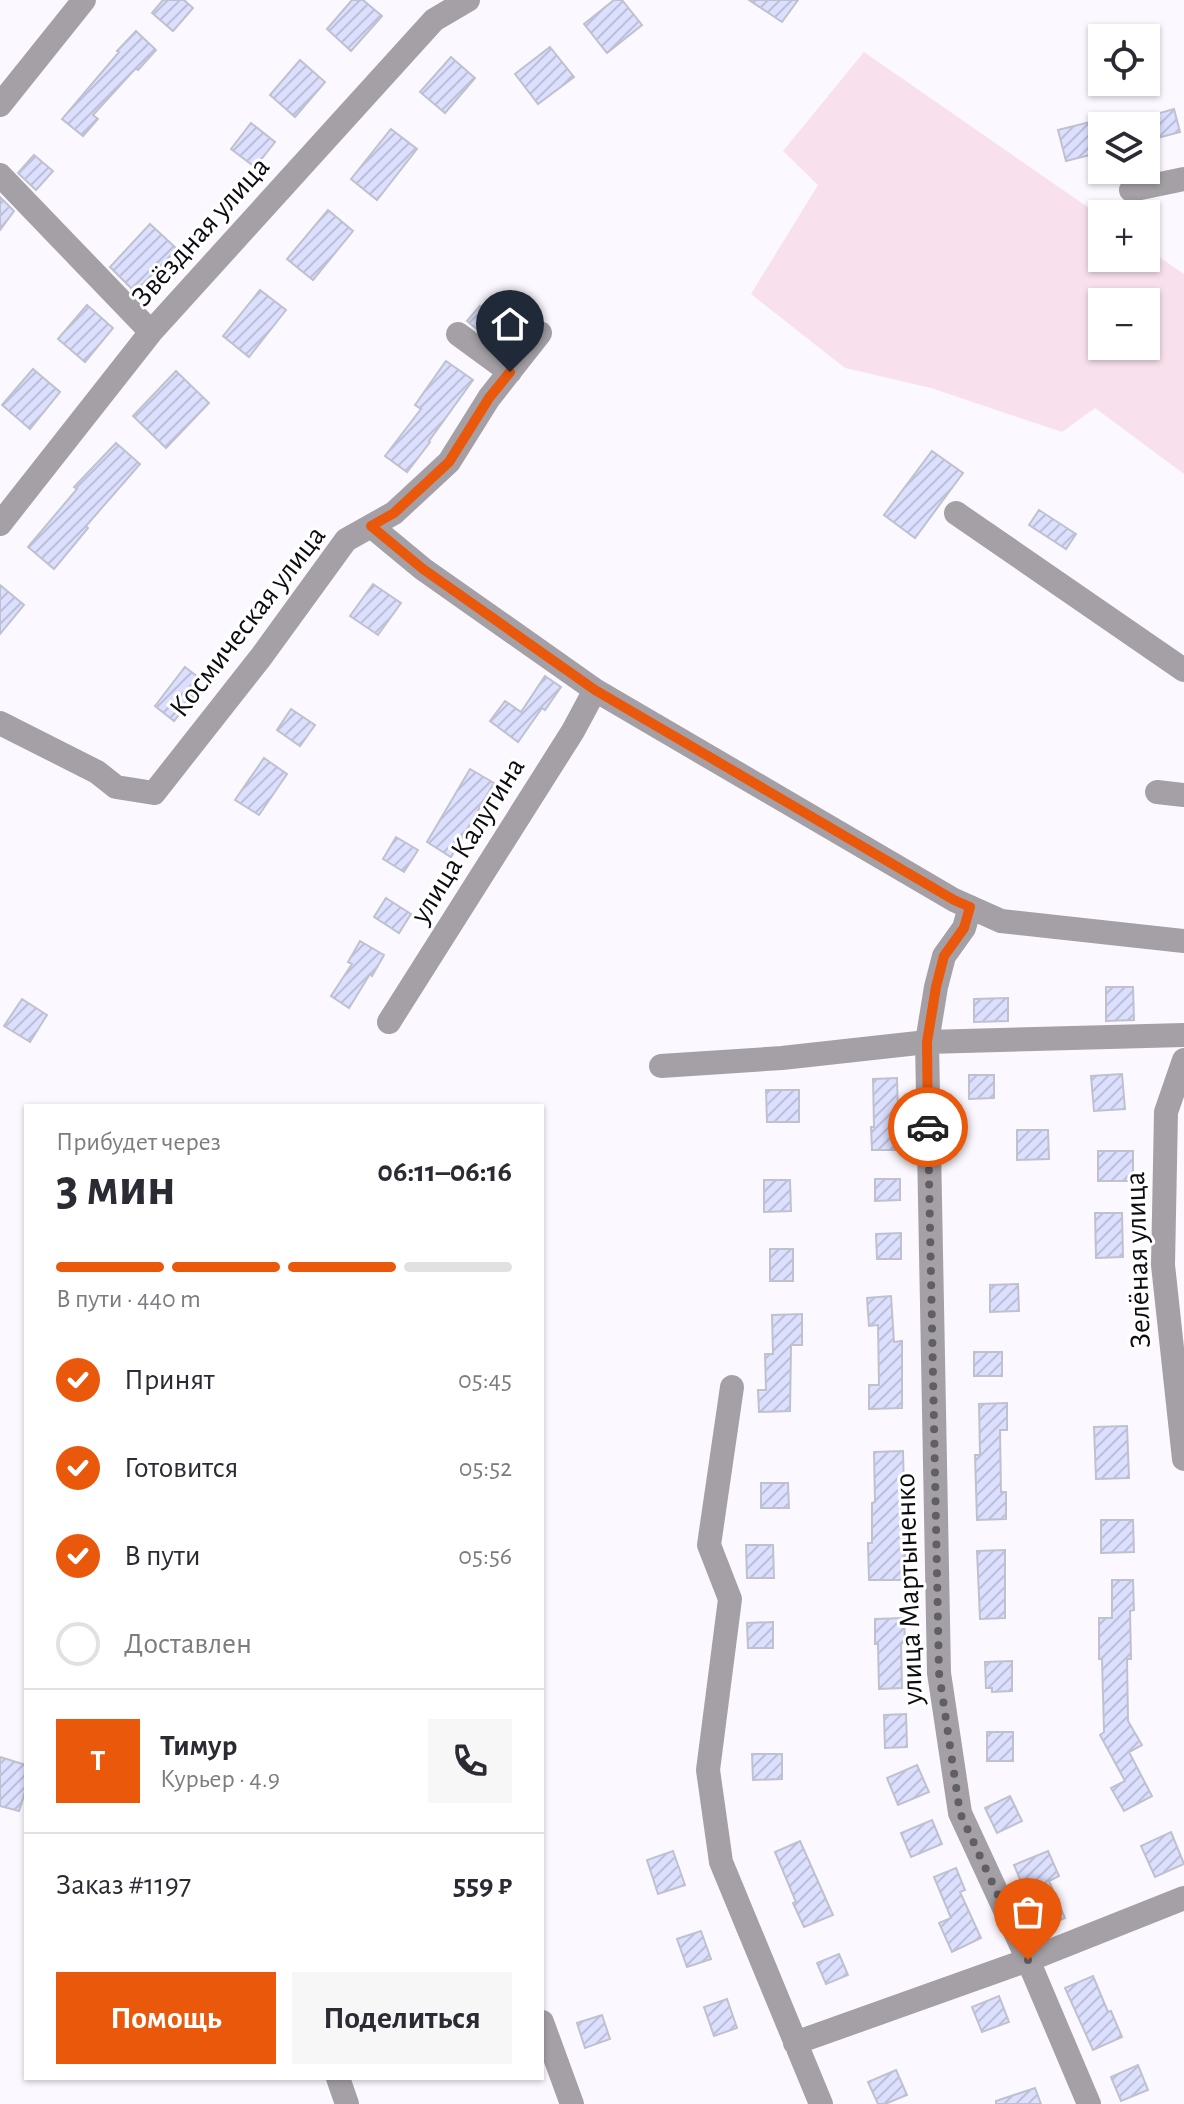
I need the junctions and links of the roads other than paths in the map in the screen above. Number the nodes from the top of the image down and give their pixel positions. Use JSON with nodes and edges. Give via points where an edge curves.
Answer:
{"nodes":[{"id":1,"x":84,"y":0,"type":"edge"},
{"id":2,"x":468,"y":0,"type":"edge"},
{"id":3,"x":0,"y":105,"type":"edge"},
{"id":4,"x":0,"y":175,"type":"edge"},
{"id":5,"x":1184,"y":179,"type":"edge"},
{"id":6,"x":1131,"y":190,"type":"dead end"},
{"id":7,"x":151,"y":332,"type":"junction"},
{"id":8,"x":540,"y":333,"type":"dead end"},
{"id":9,"x":458,"y":334,"type":"dead end"},
{"id":10,"x":510,"y":372,"type":"junction"},
{"id":11,"x":956,"y":513,"type":"dead end"},
{"id":12,"x":0,"y":524,"type":"edge"},
{"id":13,"x":371,"y":526,"type":"junction"},
{"id":14,"x":1184,"y":670,"type":"edge"},
{"id":15,"x":595,"y":690,"type":"junction"},
{"id":16,"x":0,"y":723,"type":"edge"},
{"id":17,"x":1157,"y":792,"type":"dead end"},
{"id":18,"x":1184,"y":795,"type":"edge"},
{"id":19,"x":970,"y":907,"type":"junction"},
{"id":20,"x":1184,"y":941,"type":"edge"},
{"id":21,"x":389,"y":1022,"type":"dead end"},
{"id":22,"x":1184,"y":1035,"type":"edge"},
{"id":23,"x":927,"y":1042,"type":"junction"},
{"id":24,"x":1184,"y":1060,"type":"edge"},
{"id":25,"x":661,"y":1066,"type":"dead end"},
{"id":26,"x":732,"y":1387,"type":"dead end"},
{"id":27,"x":1184,"y":1459,"type":"edge"},
{"id":28,"x":1184,"y":1898,"type":"edge"},
{"id":29,"x":1028,"y":1960,"type":"junction"},
{"id":30,"x":544,"y":2027,"type":"edge"},
{"id":31,"x":795,"y":2043,"type":"junction"},
{"id":32,"x":339,"y":2080,"type":"edge"},
{"id":33,"x":347,"y":2104,"type":"edge"},
{"id":34,"x":572,"y":2104,"type":"edge"},
{"id":35,"x":821,"y":2104,"type":"edge"},
{"id":36,"x":1089,"y":2104,"type":"edge"}],
"edges":[{"from":1,"to":3,"type":"street"},
{"from":2,"to":7,"type":"street","name":"Звёздная улица","via":[[434,20]]},
{"from":4,"to":7,"type":"street"},
{"from":5,"to":6,"type":"street"},
{"from":7,"to":12,"type":"street","name":"Звёздная улица"},
{"from":8,"to":10,"type":"street","name":"Космическая улица"},
{"from":9,"to":10,"type":"street"},
{"from":10,"to":13,"type":"street","name":"Космическая улица","via":[[449,462],[394,513]]},
{"from":11,"to":14,"type":"street"},
{"from":13,"to":15,"type":"street"},
{"from":13,"to":16,"type":"street","name":"Космическая улица","via":[[346,540],[154,793],[116,787]]},
{"from":15,"to":19,"type":"street"},
{"from":15,"to":21,"type":"street","name":"улица Калугина"},
{"from":17,"to":18,"type":"street"},
{"from":19,"to":20,"type":"street","via":[[1001,921]]},
{"from":19,"to":23,"type":"street","name":"улица Мартыненко","via":[[964,928],[944,956]]},
{"from":22,"to":23,"type":"street"},
{"from":23,"to":25,"type":"street"},
{"from":23,"to":29,"type":"street","name":"улица Мартыненко","via":[[939,1673],[960,1813]]},
{"from":24,"to":27,"type":"street","name":"Зелёная улица","via":[[1166,1112],[1163,1265]]},
{"from":26,"to":31,"type":"street","via":[[709,1545],[730,1599],[708,1770],[721,1862]]},
{"from":28,"to":29,"type":"street"},
{"from":29,"to":31,"type":"street"},
{"from":29,"to":36,"type":"street","name":"улица Мартыненко"},
{"from":30,"to":34,"type":"street"},
{"from":31,"to":35,"type":"street"},
{"from":32,"to":33,"type":"street"}]}
